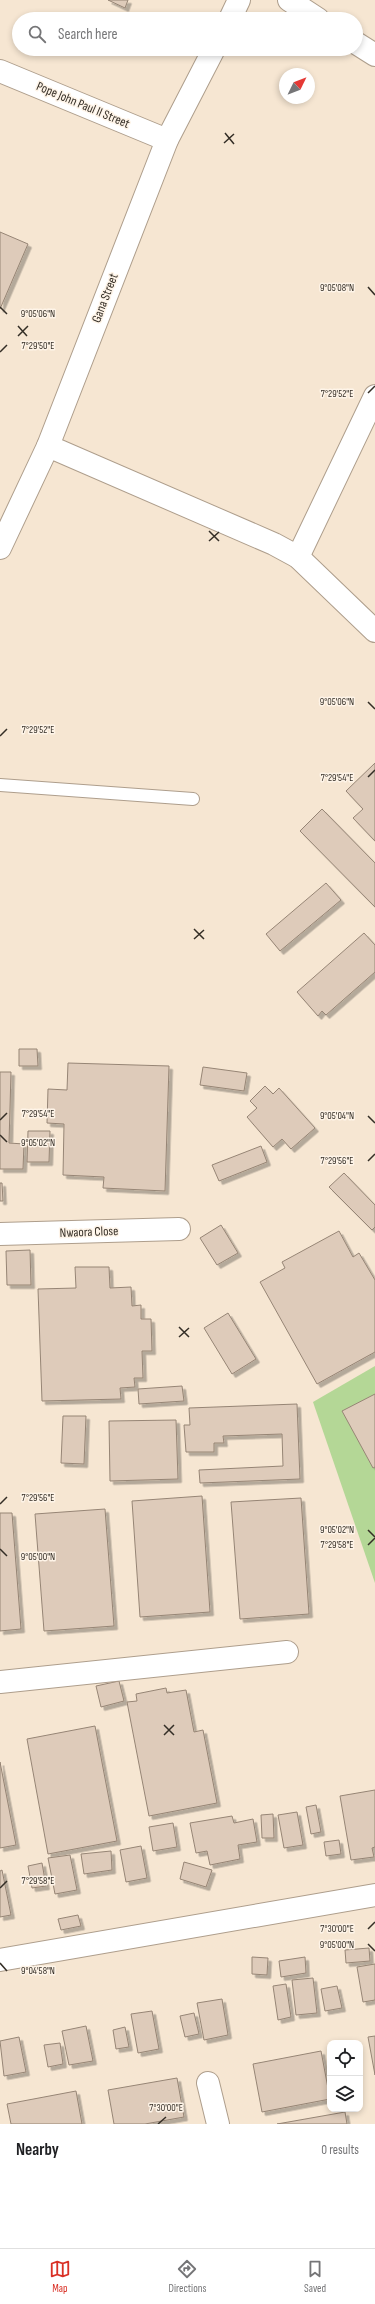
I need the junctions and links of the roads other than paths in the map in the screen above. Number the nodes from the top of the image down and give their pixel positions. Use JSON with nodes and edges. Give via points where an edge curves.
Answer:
{"nodes":[{"id":1,"x":239,"y":0,"type":"edge"},
{"id":2,"x":289,"y":0,"type":"edge"},
{"id":3,"x":233,"y":12,"type":"edge"},
{"id":4,"x":307,"y":12,"type":"edge"},
{"id":5,"x":363,"y":47,"type":"edge"},
{"id":6,"x":375,"y":55,"type":"edge"},
{"id":7,"x":210,"y":56,"type":"edge"},
{"id":8,"x":0,"y":71,"type":"edge"},
{"id":9,"x":166,"y":140,"type":"junction"},
{"id":10,"x":375,"y":396,"type":"edge"},
{"id":11,"x":48,"y":446,"type":"junction"},
{"id":12,"x":0,"y":548,"type":"edge"},
{"id":13,"x":298,"y":557,"type":"junction"},
{"id":14,"x":375,"y":631,"type":"edge"},
{"id":15,"x":0,"y":785,"type":"edge"},
{"id":16,"x":193,"y":799,"type":"dead end"},
{"id":17,"x":179,"y":1229,"type":"dead end"},
{"id":18,"x":0,"y":1234,"type":"edge"},
{"id":19,"x":287,"y":1652,"type":"dead end"},
{"id":20,"x":0,"y":1682,"type":"edge"},
{"id":21,"x":375,"y":1895,"type":"edge"},
{"id":22,"x":0,"y":1960,"type":"edge"},
{"id":23,"x":208,"y":2083,"type":"dead end"},
{"id":24,"x":218,"y":2124,"type":"edge"}],
"edges":[{"from":1,"to":3,"type":"street"},
{"from":2,"to":4,"type":"street"},
{"from":5,"to":6,"type":"street"},
{"from":7,"to":9,"type":"street","name":"Gana Street"},
{"from":8,"to":9,"type":"street","name":"Pope John Paul II Street"},
{"from":9,"to":11,"type":"street","name":"Gana Street"},
{"from":10,"to":13,"type":"street"},
{"from":11,"to":12,"type":"street","name":"Gana Street"},
{"from":11,"to":13,"type":"street","via":[[274,544]]},
{"from":13,"to":14,"type":"street"},
{"from":15,"to":16,"type":"lane"},
{"from":17,"to":18,"type":"street","name":"Nwaora Close"},
{"from":19,"to":20,"type":"street"},
{"from":21,"to":22,"type":"street"},
{"from":23,"to":24,"type":"street"}]}
